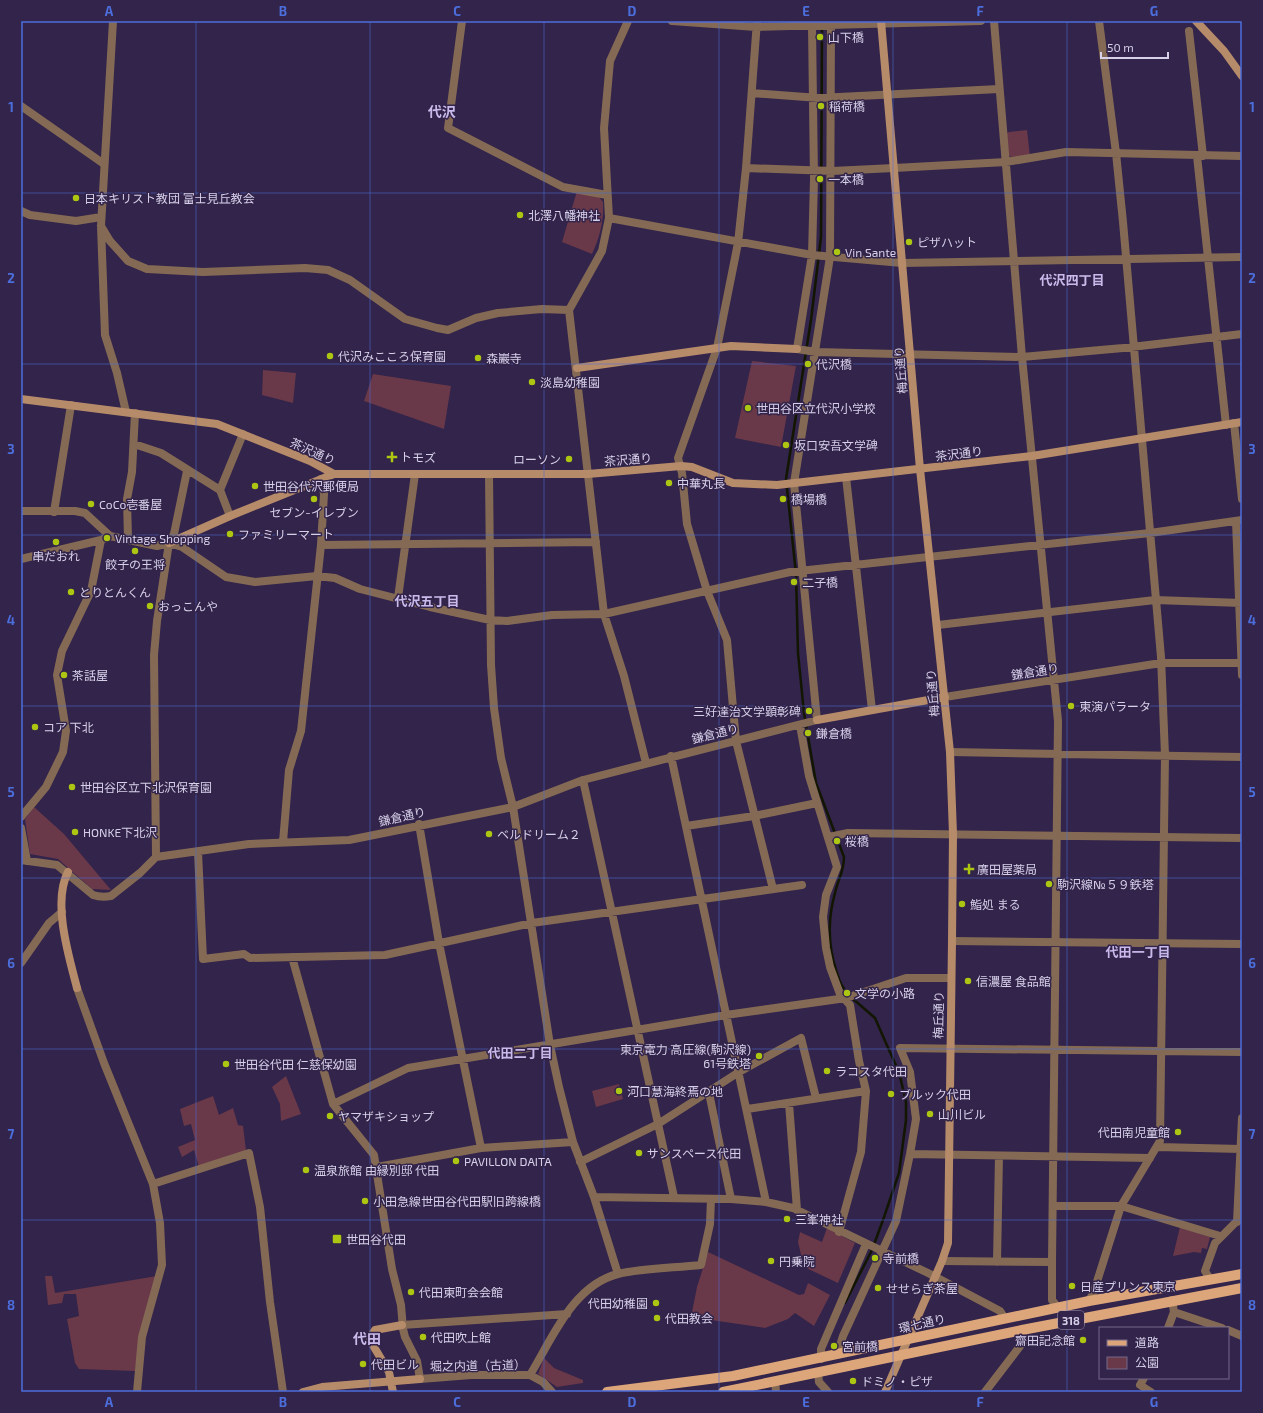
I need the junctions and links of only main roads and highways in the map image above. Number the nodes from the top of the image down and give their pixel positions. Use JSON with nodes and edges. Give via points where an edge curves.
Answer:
{"nodes":[{"id":1,"x":1242,"y":1274,"type":"edge"},
{"id":2,"x":1242,"y":1288,"type":"edge"},
{"id":3,"x":607,"y":1392,"type":"edge"},
{"id":4,"x":723,"y":1392,"type":"edge"}],
"edges":[{"from":1,"to":3,"type":"main road","name":"環七通り","number":"318","via":[[1089,1301],[838,1355],[707,1380]]},
{"from":2,"to":4,"type":"main road","number":"318","via":[[1022,1330]]}]}
